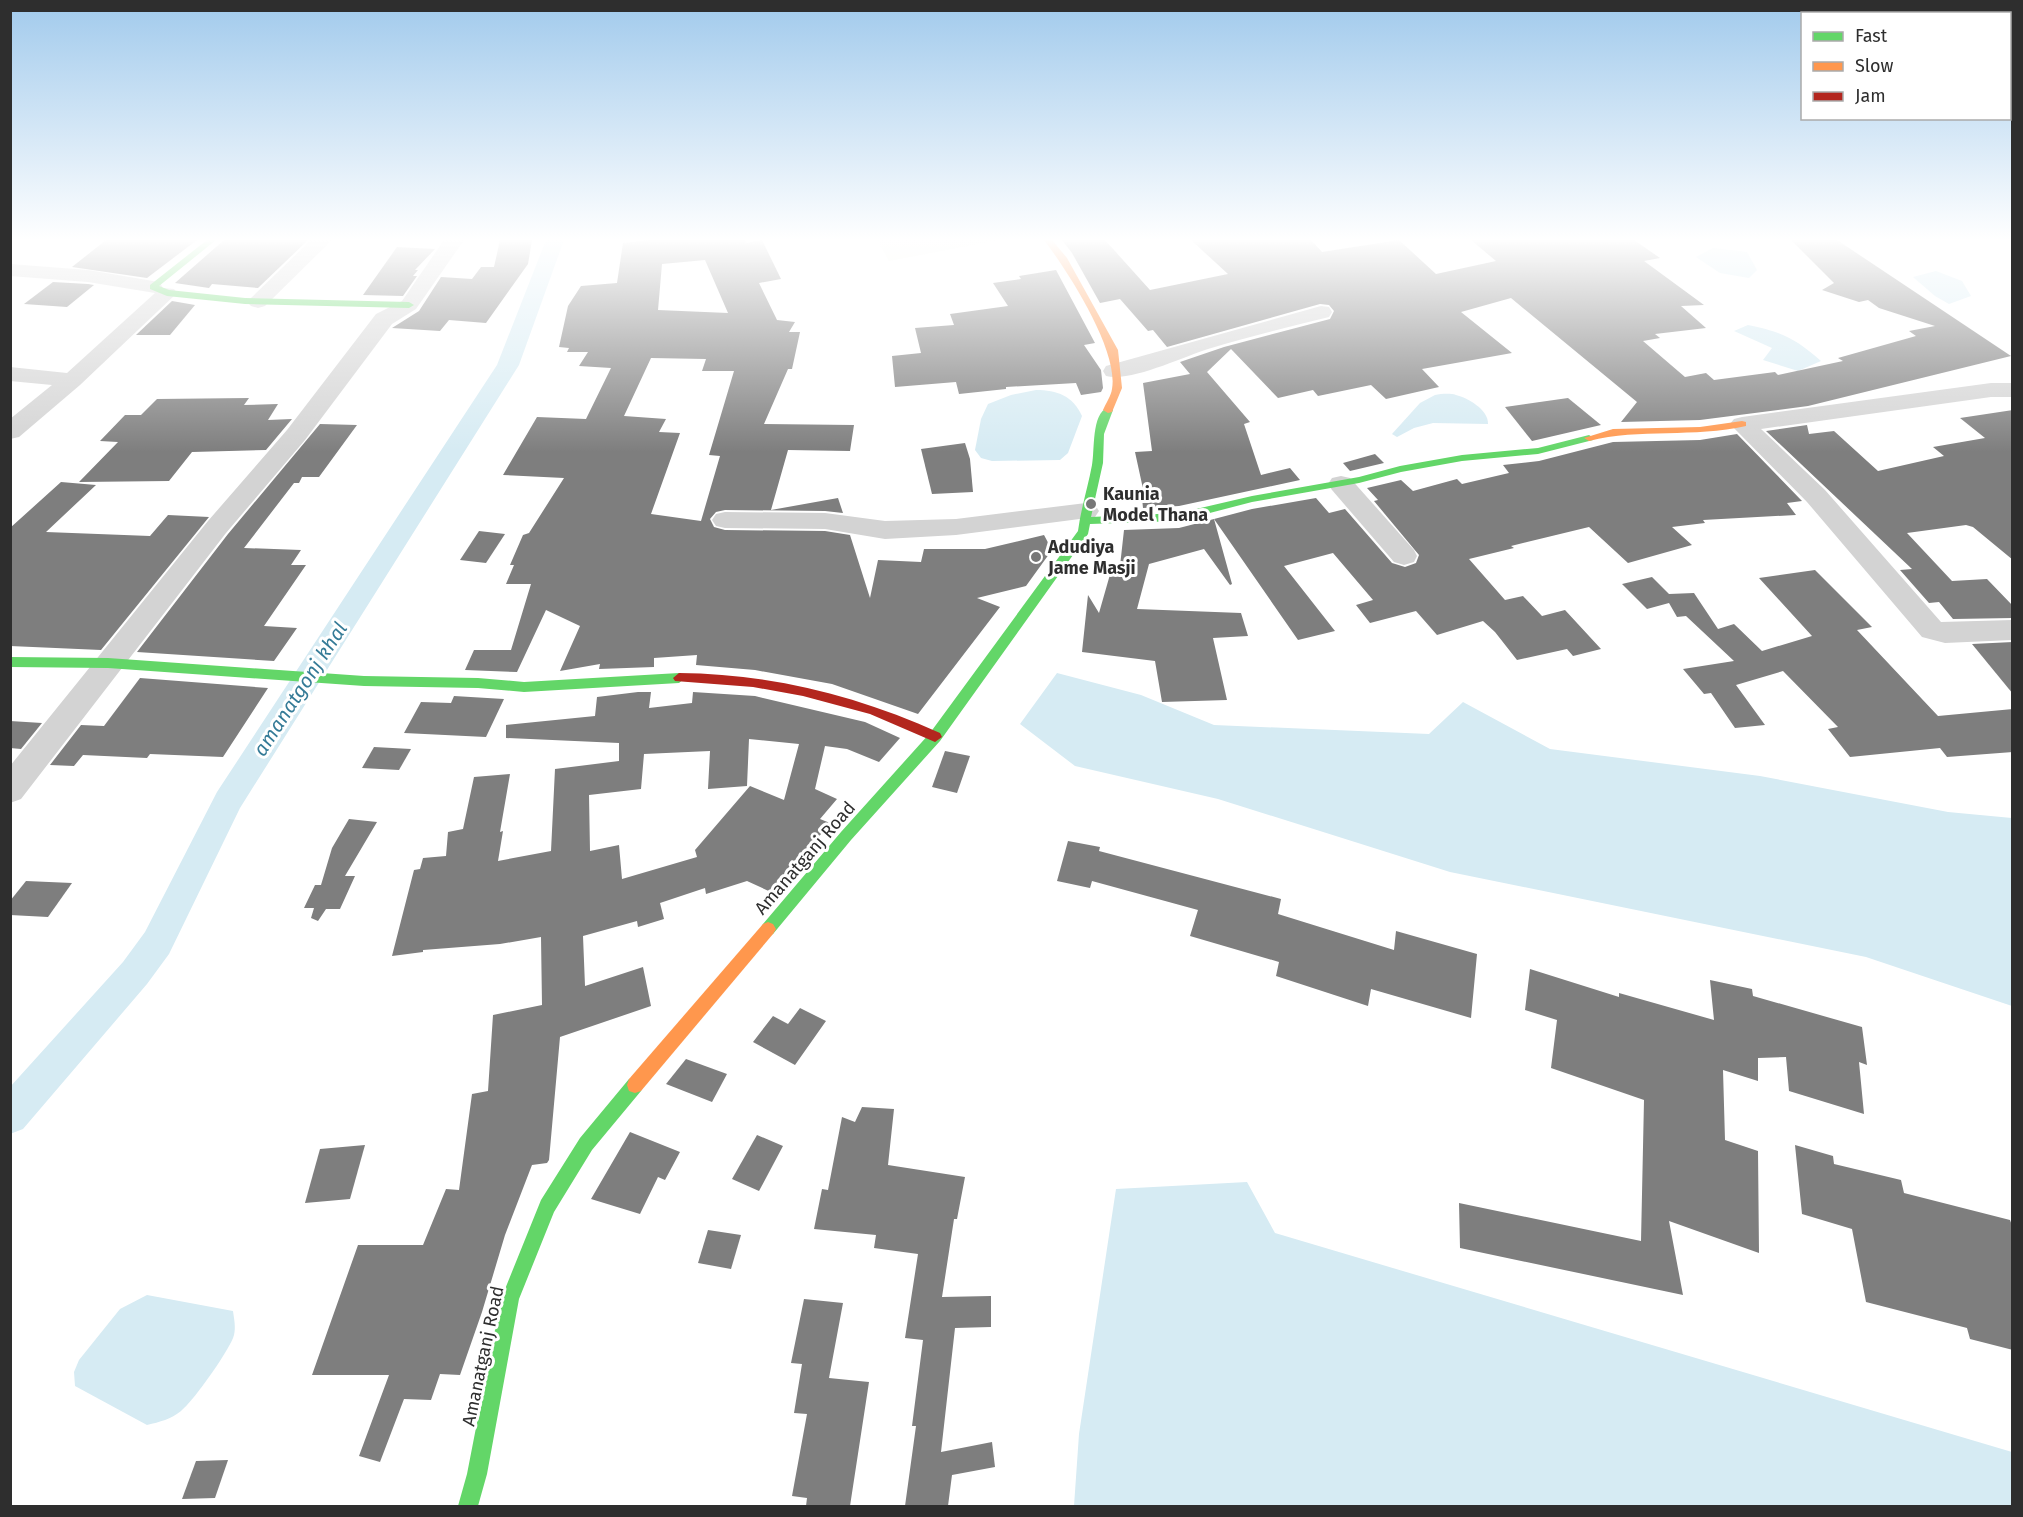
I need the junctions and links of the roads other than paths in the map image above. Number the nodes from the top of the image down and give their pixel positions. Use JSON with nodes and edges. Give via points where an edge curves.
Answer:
{"nodes":[{"id":1,"x":140,"y":311,"type":"edge"},
{"id":2,"x":399,"y":311,"type":"edge"},
{"id":3,"x":1092,"y":311,"type":"edge"},
{"id":4,"x":1321,"y":312,"type":"dead end"},
{"id":5,"x":1114,"y":371,"type":"junction"},
{"id":6,"x":10,"y":374,"type":"edge"},
{"id":7,"x":72,"y":380,"type":"junction"},
{"id":8,"x":2013,"y":390,"type":"edge"},
{"id":9,"x":1742,"y":424,"type":"junction"},
{"id":10,"x":10,"y":432,"type":"edge"},
{"id":11,"x":1341,"y":484,"type":"junction"},
{"id":12,"x":1085,"y":516,"type":"junction"},
{"id":13,"x":725,"y":520,"type":"dead end"},
{"id":14,"x":1404,"y":556,"type":"dead end"},
{"id":15,"x":2013,"y":630,"type":"edge"},
{"id":16,"x":10,"y":662,"type":"edge"},
{"id":17,"x":108,"y":663,"type":"junction"},
{"id":18,"x":935,"y":736,"type":"junction"},
{"id":19,"x":10,"y":790,"type":"edge"},
{"id":20,"x":468,"y":1506,"type":"edge"}],
"edges":[{"from":1,"to":7,"type":"street"},
{"from":2,"to":17,"type":"street","via":[[384,319],[296,435],[217,526]]},
{"from":3,"to":5,"type":"street","name":"Amanatganj Road","via":[[1113,350]]},
{"from":4,"to":5,"type":"street"},
{"from":5,"to":12,"type":"street","name":"Amanatganj Road","via":[[1117,388],[1099,434],[1098,463]]},
{"from":6,"to":7,"type":"street"},
{"from":7,"to":10,"type":"street"},
{"from":8,"to":9,"type":"street"},
{"from":9,"to":11,"type":"street","via":[[1700,430],[1613,432],[1538,451],[1462,458]]},
{"from":9,"to":15,"type":"street","via":[[1816,496],[1932,630]]},
{"from":11,"to":12,"type":"street","via":[[1252,499],[1179,517]]},
{"from":11,"to":14,"type":"street"},
{"from":12,"to":13,"type":"street","via":[[885,530],[825,521]]},
{"from":12,"to":18,"type":"street","name":"Amanatganj Road","via":[[1084,531]]},
{"from":16,"to":17,"type":"street"},
{"from":17,"to":18,"type":"street","via":[[231,674],[524,687],[690,678],[755,683],[832,698]]},
{"from":17,"to":19,"type":"street"},
{"from":18,"to":20,"type":"street","name":"Amanatganj Road","via":[[620,1102],[586,1144],[547,1206],[510,1299]]}]}
